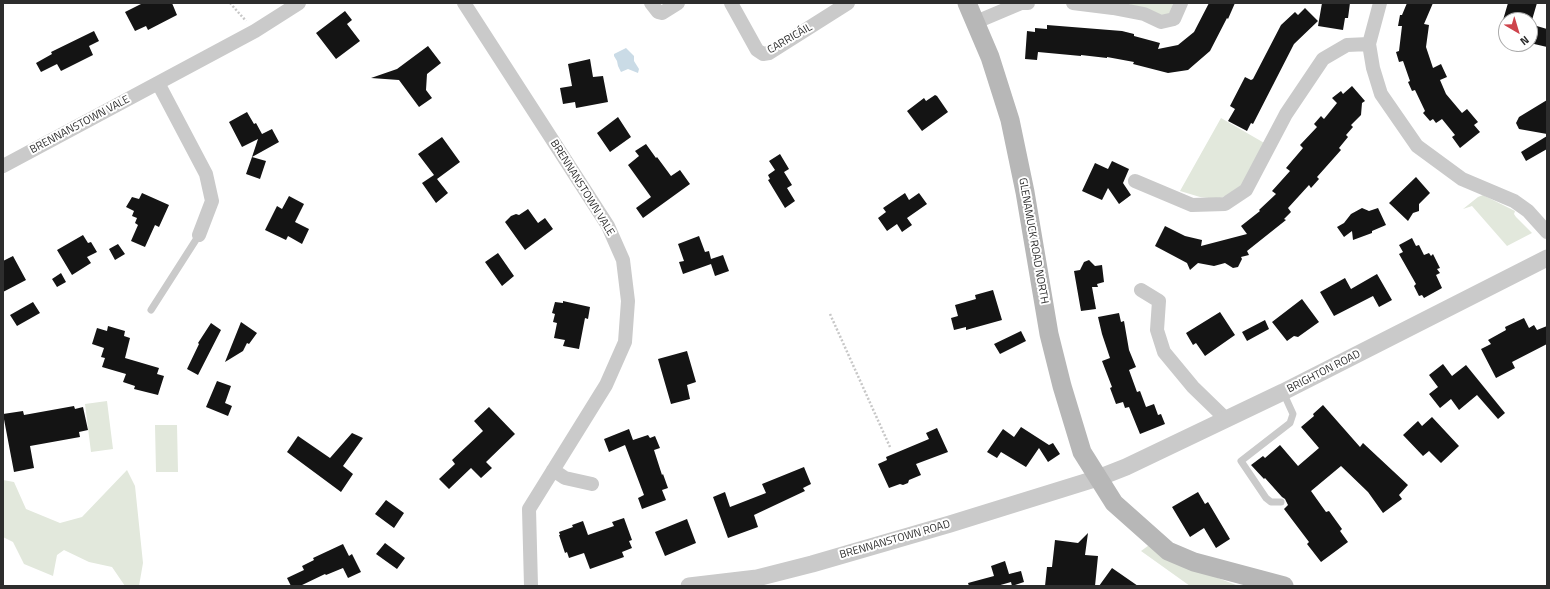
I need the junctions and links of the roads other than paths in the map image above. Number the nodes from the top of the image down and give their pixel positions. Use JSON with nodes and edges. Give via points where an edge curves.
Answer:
{"nodes":[{"id":1,"x":299,"y":3,"type":"edge"},
{"id":2,"x":464,"y":3,"type":"edge"},
{"id":3,"x":651,"y":3,"type":"edge"},
{"id":4,"x":678,"y":3,"type":"edge"},
{"id":5,"x":731,"y":3,"type":"edge"},
{"id":6,"x":848,"y":3,"type":"edge"},
{"id":7,"x":967,"y":3,"type":"edge"},
{"id":8,"x":1028,"y":3,"type":"edge"},
{"id":9,"x":1073,"y":3,"type":"edge"},
{"id":10,"x":1181,"y":3,"type":"edge"},
{"id":11,"x":1380,"y":3,"type":"edge"},
{"id":12,"x":976,"y":22,"type":"junction"},
{"id":13,"x":1369,"y":44,"type":"junction"},
{"id":14,"x":158,"y":83,"type":"junction"},
{"id":15,"x":3,"y":166,"type":"edge"},
{"id":16,"x":1135,"y":180,"type":"dead end"},
{"id":17,"x":1547,"y":232,"type":"edge"},
{"id":18,"x":199,"y":234,"type":"joint"},
{"id":19,"x":1547,"y":258,"type":"edge"},
{"id":20,"x":1141,"y":290,"type":"dead end"},
{"id":21,"x":151,"y":310,"type":"dead end"},
{"id":22,"x":1283,"y":392,"type":"junction"},
{"id":23,"x":1226,"y":419,"type":"junction"},
{"id":24,"x":553,"y":470,"type":"junction"},
{"id":25,"x":1098,"y":478,"type":"junction"},
{"id":26,"x":592,"y":484,"type":"dead end"},
{"id":27,"x":1281,"y":502,"type":"dead end"},
{"id":28,"x":531,"y":586,"type":"edge"},
{"id":29,"x":689,"y":586,"type":"edge"},
{"id":30,"x":1284,"y":586,"type":"edge"}],
"edges":[{"from":1,"to":14,"type":"street","name":"BRENNANSTOWN VALE","via":[[255,31]]},
{"from":2,"to":24,"type":"street","name":"BRENNANSTOWN VALE","via":[[608,226],[623,260],[628,300],[625,342],[606,385]]},
{"from":3,"to":4,"type":"street","via":[[658,12],[662,12]]},
{"from":5,"to":6,"type":"street","name":"CARRICÁIL","via":[[757,50],[763,54],[769,53]]},
{"from":7,"to":12,"type":"main road","name":"GLENAMUCK ROAD NORTH"},
{"from":8,"to":12,"type":"street","via":[[1021,3]]},
{"from":9,"to":10,"type":"street","via":[[1144,14],[1161,22],[1174,19]]},
{"from":11,"to":13,"type":"street"},
{"from":12,"to":25,"type":"main road","name":"GLENAMUCK ROAD NORTH","via":[[1010,120],[1062,386],[1082,452]]},
{"from":13,"to":16,"type":"street","via":[[1347,45],[1323,59],[1286,114],[1246,190],[1224,204],[1192,205]]},
{"from":13,"to":17,"type":"street","via":[[1381,94],[1417,146],[1462,179],[1514,201],[1528,211]]},
{"from":14,"to":15,"type":"street","name":"BRENNANSTOWN VALE"},
{"from":14,"to":18,"type":"street","via":[[206,174],[212,201]]},
{"from":18,"to":21,"type":"lane"},
{"from":19,"to":22,"type":"street","name":"BRIGHTON ROAD"},
{"from":20,"to":23,"type":"street","via":[[1159,301],[1157,330],[1164,352],[1193,388]]},
{"from":22,"to":23,"type":"street","name":"BRIGHTON ROAD"},
{"from":22,"to":27,"type":"lane","via":[[1293,414],[1290,423],[1241,461],[1266,498],[1271,502]]},
{"from":23,"to":25,"type":"street","name":"BRIGHTON ROAD","via":[[1132,465]]},
{"from":24,"to":26,"type":"street","via":[[565,478]]},
{"from":24,"to":28,"type":"street","name":"BRENNANSTOWN VALE","via":[[529,509]]},
{"from":25,"to":29,"type":"street","name":"BRENNANSTOWN ROAD","via":[[812,564],[757,578]]},
{"from":25,"to":30,"type":"main road","name":"GLENAMUCK ROAD NORTH","via":[[1114,503],[1168,551],[1194,562]]}]}
